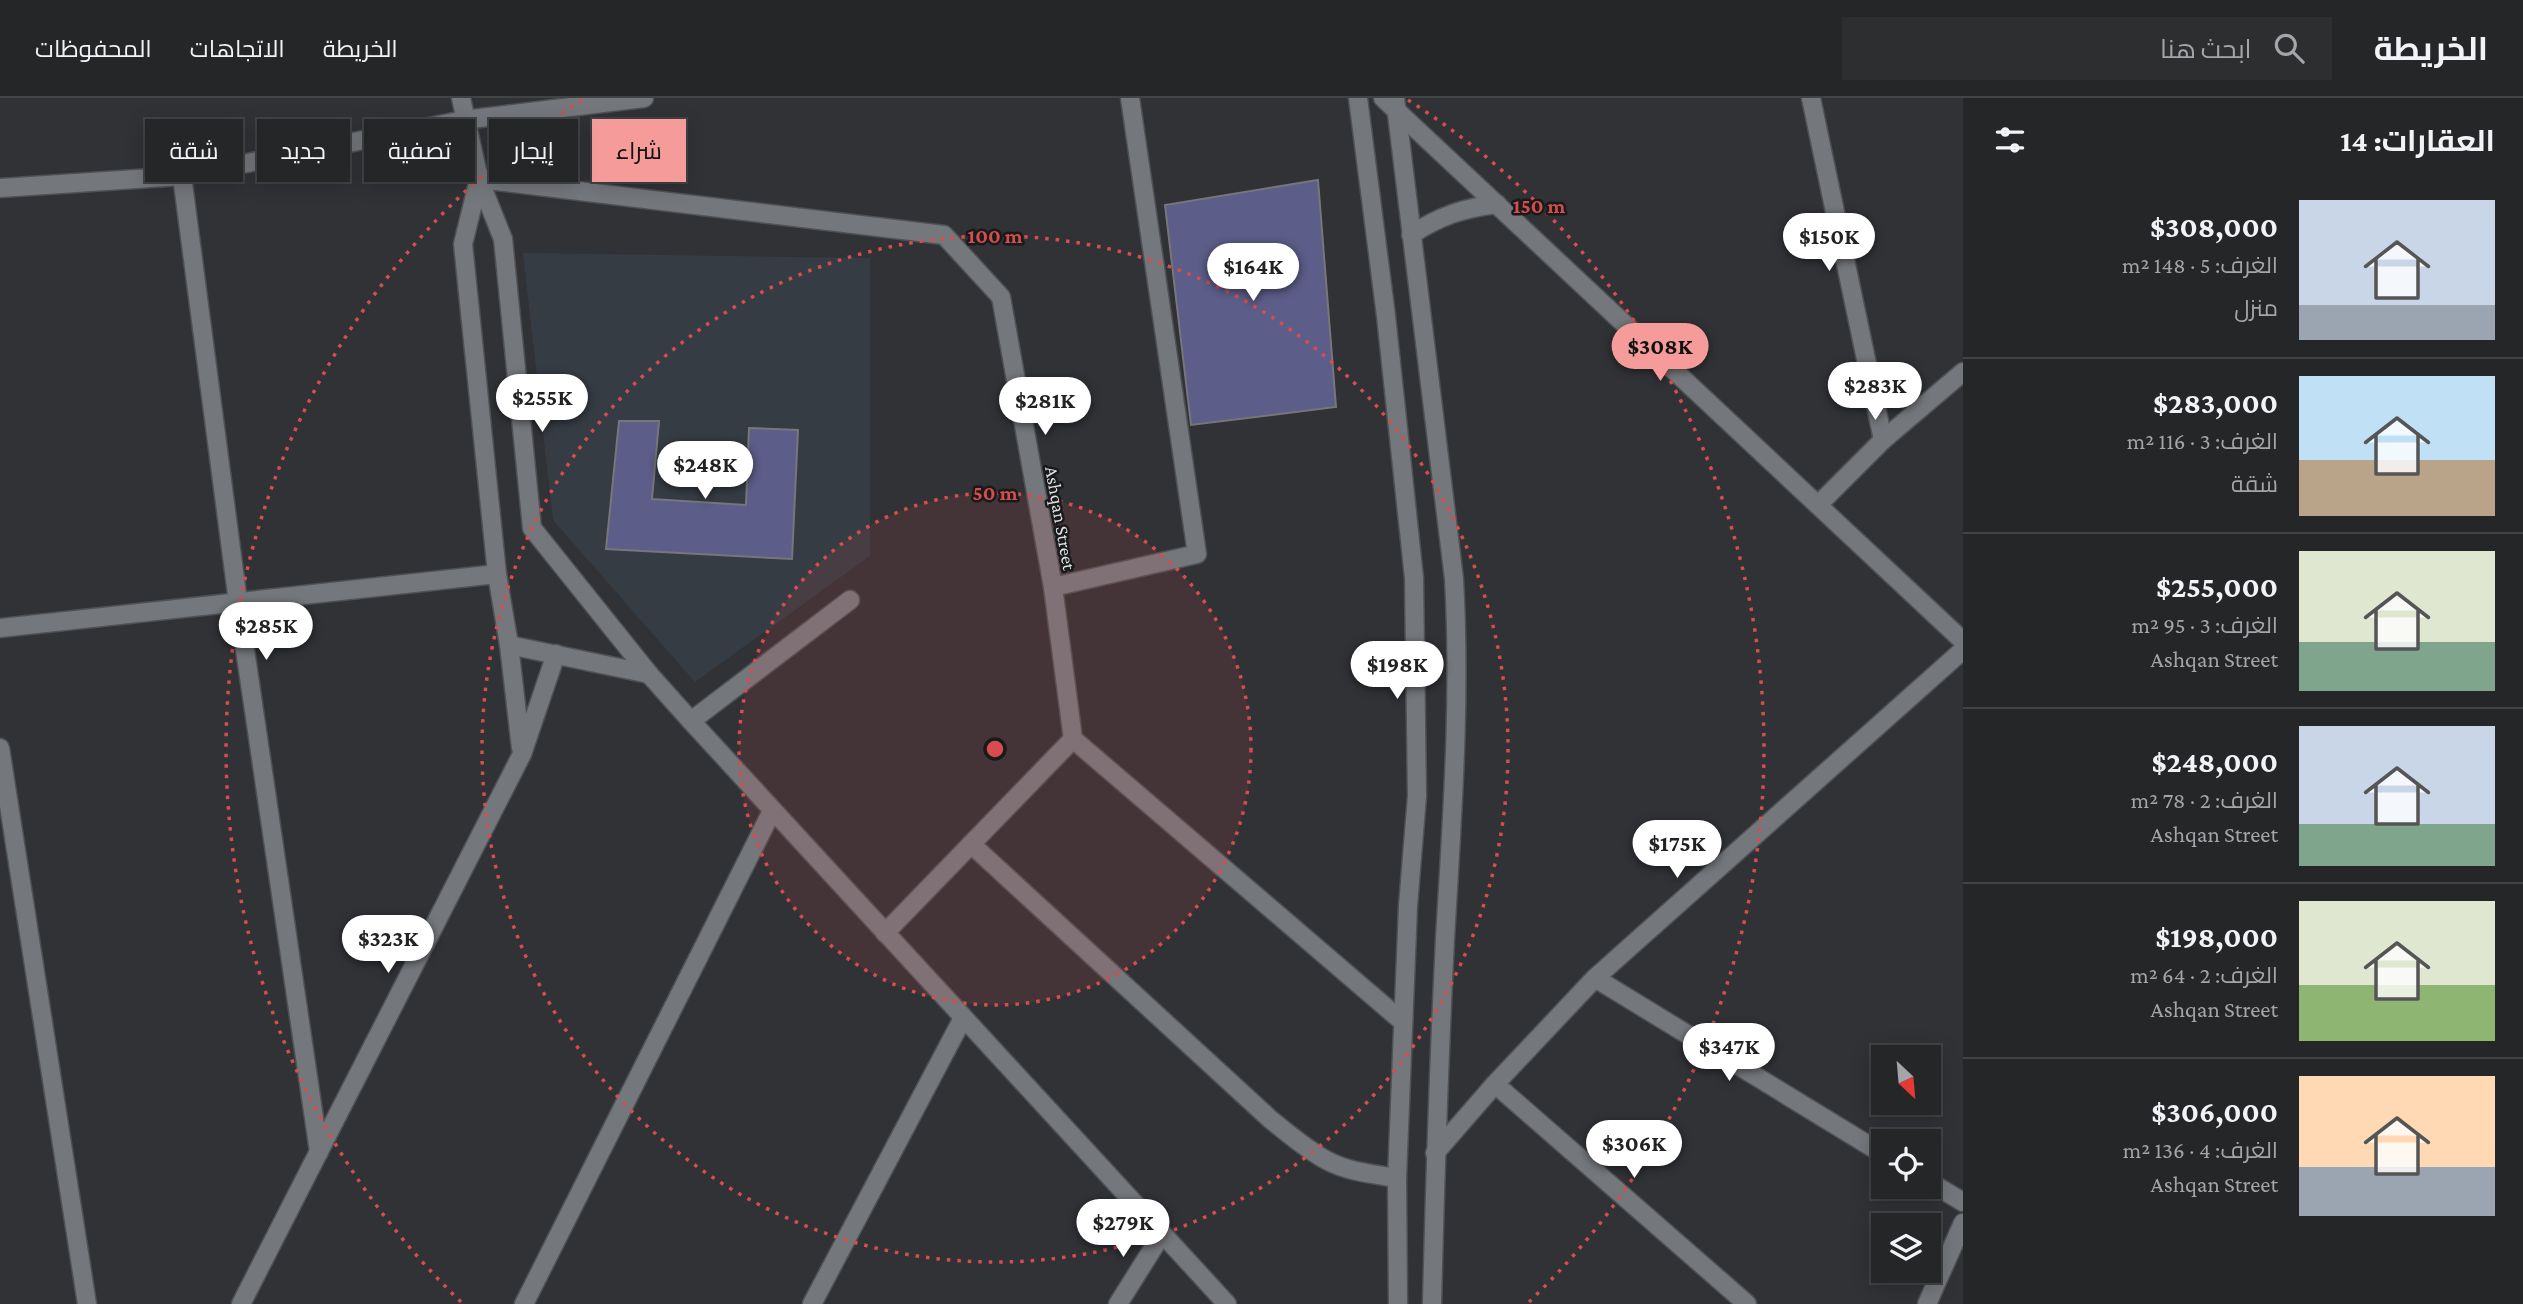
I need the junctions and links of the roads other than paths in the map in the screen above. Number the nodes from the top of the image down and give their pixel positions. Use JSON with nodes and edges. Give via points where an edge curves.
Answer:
{"nodes":[{"id":1,"x":461,"y":98,"type":"edge"},
{"id":2,"x":643,"y":98,"type":"edge"},
{"id":3,"x":1130,"y":98,"type":"edge"},
{"id":4,"x":1358,"y":98,"type":"edge"},
{"id":5,"x":1383,"y":98,"type":"edge"},
{"id":6,"x":1811,"y":98,"type":"edge"},
{"id":7,"x":1396,"y":104,"type":"edge"},
{"id":8,"x":464,"y":119,"type":"edge"},
{"id":9,"x":472,"y":119,"type":"edge"},
{"id":10,"x":364,"y":140,"type":"edge"},
{"id":11,"x":475,"y":163,"type":"edge"},
{"id":12,"x":243,"y":164,"type":"edge"},
{"id":13,"x":145,"y":178,"type":"edge"},
{"id":14,"x":479,"y":179,"type":"junction"},
{"id":15,"x":184,"y":182,"type":"edge"},
{"id":16,"x":0,"y":188,"type":"edge"},
{"id":17,"x":1497,"y":205,"type":"junction"},
{"id":18,"x":1411,"y":235,"type":"junction"},
{"id":19,"x":1963,"y":372,"type":"edge"},
{"id":20,"x":1883,"y":440,"type":"junction"},
{"id":21,"x":1818,"y":505,"type":"junction"},
{"id":22,"x":497,"y":574,"type":"junction"},
{"id":23,"x":1053,"y":587,"type":"junction"},
{"id":24,"x":850,"y":600,"type":"dead end"},
{"id":25,"x":238,"y":602,"type":"junction"},
{"id":26,"x":0,"y":628,"type":"edge"},
{"id":27,"x":1963,"y":641,"type":"edge"},
{"id":28,"x":509,"y":645,"type":"junction"},
{"id":29,"x":1963,"y":650,"type":"edge"},
{"id":30,"x":556,"y":654,"type":"junction"},
{"id":31,"x":649,"y":674,"type":"junction"},
{"id":32,"x":691,"y":721,"type":"junction"},
{"id":33,"x":1073,"y":740,"type":"junction"},
{"id":34,"x":0,"y":748,"type":"edge"},
{"id":35,"x":522,"y":754,"type":"junction"},
{"id":36,"x":772,"y":811,"type":"junction"},
{"id":37,"x":971,"y":844,"type":"junction"},
{"id":38,"x":885,"y":933,"type":"junction"},
{"id":39,"x":1595,"y":978,"type":"junction"},
{"id":40,"x":963,"y":1018,"type":"junction"},
{"id":41,"x":1403,"y":1022,"type":"junction"},
{"id":42,"x":1495,"y":1084,"type":"junction"},
{"id":43,"x":1871,"y":1147,"type":"edge"},
{"id":44,"x":319,"y":1152,"type":"junction"},
{"id":45,"x":1435,"y":1153,"type":"junction"},
{"id":46,"x":1397,"y":1178,"type":"junction"},
{"id":47,"x":1941,"y":1189,"type":"edge"},
{"id":48,"x":1963,"y":1202,"type":"edge"},
{"id":49,"x":1963,"y":1223,"type":"edge"},
{"id":50,"x":1161,"y":1234,"type":"junction"},
{"id":51,"x":87,"y":1304,"type":"edge"},
{"id":52,"x":241,"y":1304,"type":"edge"},
{"id":53,"x":524,"y":1304,"type":"edge"},
{"id":54,"x":813,"y":1304,"type":"edge"},
{"id":55,"x":1118,"y":1304,"type":"edge"},
{"id":56,"x":1227,"y":1304,"type":"edge"},
{"id":57,"x":1398,"y":1304,"type":"edge"},
{"id":58,"x":1432,"y":1304,"type":"edge"},
{"id":59,"x":1748,"y":1304,"type":"edge"},
{"id":60,"x":1927,"y":1304,"type":"edge"}],
"edges":[{"from":1,"to":8,"type":"street"},
{"from":2,"to":9,"type":"street"},
{"from":3,"to":23,"type":"street","via":[[1198,554]]},
{"from":4,"to":41,"type":"street","via":[[1414,578],[1417,796]]},
{"from":5,"to":7,"type":"street"},
{"from":6,"to":20,"type":"street"},
{"from":7,"to":17,"type":"street"},
{"from":7,"to":18,"type":"street"},
{"from":10,"to":12,"type":"street"},
{"from":11,"to":14,"type":"street"},
{"from":13,"to":16,"type":"street"},
{"from":14,"to":22,"type":"street","via":[[463,244]]},
{"from":14,"to":23,"type":"street","name":"Ashqan Street","via":[[944,234],[1001,297]]},
{"from":14,"to":31,"type":"street","via":[[503,239],[532,528]]},
{"from":15,"to":25,"type":"street"},
{"from":17,"to":18,"type":"street","via":[[1452,213]]},
{"from":17,"to":21,"type":"street"},
{"from":18,"to":45,"type":"street","via":[[1457,631],[1456,754]]},
{"from":19,"to":20,"type":"street"},
{"from":20,"to":21,"type":"street"},
{"from":21,"to":27,"type":"street"},
{"from":22,"to":25,"type":"street"},
{"from":22,"to":28,"type":"street"},
{"from":23,"to":33,"type":"street","name":"Ashqan Street"},
{"from":24,"to":32,"type":"street"},
{"from":25,"to":26,"type":"street"},
{"from":25,"to":44,"type":"street"},
{"from":28,"to":30,"type":"street"},
{"from":28,"to":35,"type":"street"},
{"from":29,"to":39,"type":"street"},
{"from":30,"to":31,"type":"street"},
{"from":30,"to":35,"type":"street"},
{"from":31,"to":32,"type":"street"},
{"from":32,"to":36,"type":"street"},
{"from":33,"to":37,"type":"street"},
{"from":33,"to":41,"type":"street"},
{"from":34,"to":51,"type":"street"},
{"from":35,"to":44,"type":"street"},
{"from":36,"to":38,"type":"street"},
{"from":36,"to":53,"type":"street"},
{"from":37,"to":38,"type":"street"},
{"from":37,"to":46,"type":"street","via":[[1281,1127],[1329,1161]]},
{"from":38,"to":40,"type":"street"},
{"from":39,"to":42,"type":"street"},
{"from":39,"to":43,"type":"street"},
{"from":40,"to":50,"type":"street"},
{"from":40,"to":54,"type":"street"},
{"from":41,"to":46,"type":"street"},
{"from":42,"to":45,"type":"street"},
{"from":42,"to":59,"type":"street"},
{"from":44,"to":52,"type":"street"},
{"from":45,"to":58,"type":"street"},
{"from":46,"to":57,"type":"street"},
{"from":47,"to":48,"type":"street"},
{"from":49,"to":60,"type":"street"},
{"from":50,"to":55,"type":"street"},
{"from":50,"to":56,"type":"street"}]}
